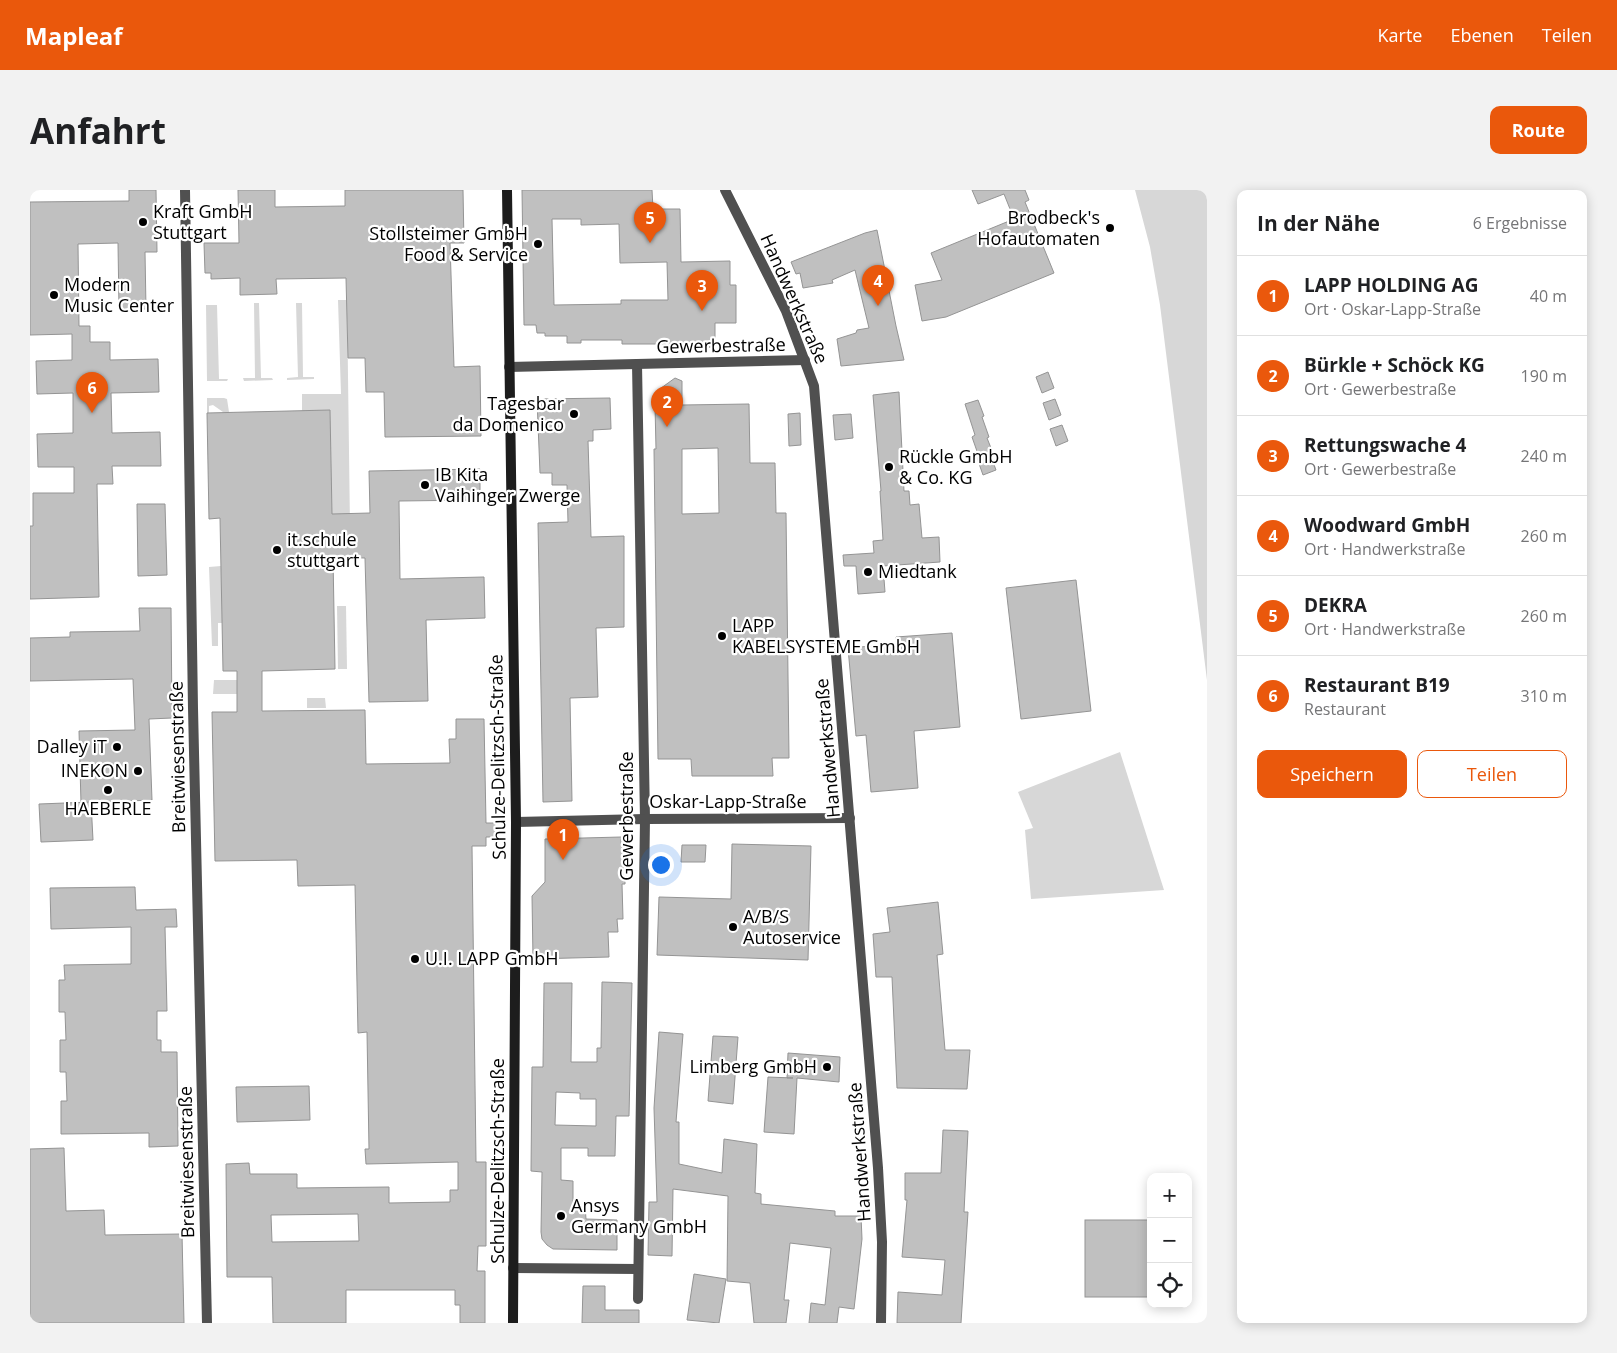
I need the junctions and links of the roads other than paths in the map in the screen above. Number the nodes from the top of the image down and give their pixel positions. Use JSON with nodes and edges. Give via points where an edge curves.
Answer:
{"nodes":[{"id":1,"x":185,"y":190,"type":"edge"},
{"id":2,"x":507,"y":190,"type":"edge"},
{"id":3,"x":726,"y":190,"type":"edge"},
{"id":4,"x":805,"y":360,"type":"junction"},
{"id":5,"x":637,"y":364,"type":"junction"},
{"id":6,"x":509,"y":367,"type":"junction"},
{"id":7,"x":850,"y":818,"type":"junction"},
{"id":8,"x":645,"y":819,"type":"junction"},
{"id":9,"x":516,"y":822,"type":"junction"},
{"id":10,"x":513,"y":1268,"type":"junction"},
{"id":11,"x":638,"y":1269,"type":"junction"},
{"id":12,"x":638,"y":1299,"type":"dead end"},
{"id":13,"x":207,"y":1323,"type":"edge"},
{"id":14,"x":513,"y":1323,"type":"edge"},
{"id":15,"x":881,"y":1323,"type":"edge"}],
"edges":[{"from":1,"to":13,"type":"street","name":"Breitwiesenstraße"},
{"from":2,"to":6,"type":"street","name":"Schulze-Delitzsch-Straße"},
{"from":3,"to":4,"type":"street","name":"Handwerkstraße","via":[[786,311]]},
{"from":4,"to":5,"type":"street","name":"Gewerbestraße"},
{"from":4,"to":7,"type":"street","name":"Handwerkstraße","via":[[814,386]]},
{"from":5,"to":6,"type":"street","name":"Gewerbestraße"},
{"from":5,"to":8,"type":"street","name":"Gewerbestraße"},
{"from":6,"to":9,"type":"street","name":"Schulze-Delitzsch-Straße"},
{"from":7,"to":8,"type":"street","name":"Oskar-Lapp-Straße"},
{"from":7,"to":15,"type":"street","name":"Handwerkstraße","via":[[878,1168],[882,1242]]},
{"from":8,"to":9,"type":"street","name":"Oskar-Lapp-Straße"},
{"from":8,"to":11,"type":"street","name":"Gewerbestraße"},
{"from":9,"to":10,"type":"street","name":"Schulze-Delitzsch-Straße"},
{"from":10,"to":11,"type":"street"},
{"from":10,"to":14,"type":"street","name":"Schulze-Delitzsch-Straße"},
{"from":11,"to":12,"type":"street","name":"Gewerbestraße"}]}
